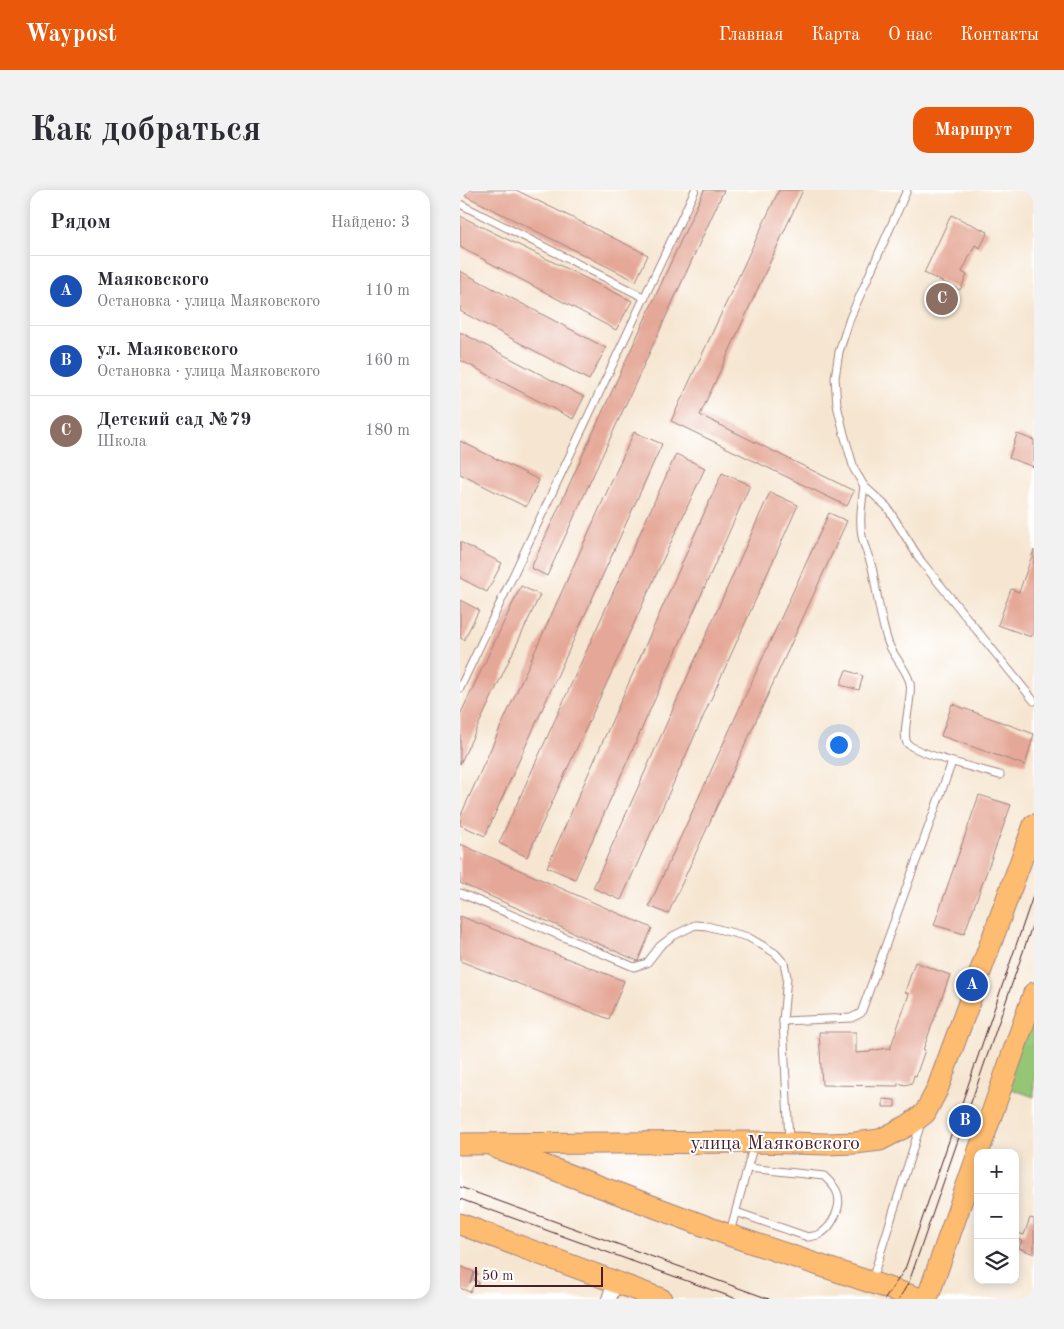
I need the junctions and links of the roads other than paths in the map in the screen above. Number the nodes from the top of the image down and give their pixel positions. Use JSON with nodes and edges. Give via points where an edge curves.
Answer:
{"nodes":[{"id":1,"x":695,"y":190,"type":"edge"},
{"id":2,"x":907,"y":190,"type":"edge"},
{"id":3,"x":460,"y":204,"type":"edge"},
{"id":4,"x":645,"y":298,"type":"junction"},
{"id":5,"x":864,"y":486,"type":"junction"},
{"id":6,"x":460,"y":688,"type":"edge"},
{"id":7,"x":1034,"y":701,"type":"edge"},
{"id":8,"x":952,"y":762,"type":"junction"},
{"id":9,"x":1000,"y":775,"type":"dead end"},
{"id":10,"x":1034,"y":825,"type":"edge"},
{"id":11,"x":460,"y":893,"type":"edge"},
{"id":12,"x":1034,"y":993,"type":"edge"},
{"id":13,"x":783,"y":1021,"type":"junction"},
{"id":14,"x":925,"y":1113,"type":"junction"},
{"id":15,"x":754,"y":1142,"type":"junction"},
{"id":16,"x":486,"y":1143,"type":"junction"},
{"id":17,"x":460,"y":1144,"type":"edge"},
{"id":18,"x":789,"y":1144,"type":"junction"},
{"id":19,"x":980,"y":1149,"type":"edge"},
{"id":20,"x":974,"y":1165,"type":"edge"},
{"id":21,"x":748,"y":1168,"type":"junction"},
{"id":22,"x":736,"y":1212,"type":"junction"},
{"id":23,"x":460,"y":1224,"type":"edge"},
{"id":24,"x":729,"y":1235,"type":"junction"},
{"id":25,"x":871,"y":1283,"type":"junction"},
{"id":26,"x":612,"y":1291,"type":"edge"},
{"id":27,"x":661,"y":1299,"type":"edge"},
{"id":28,"x":920,"y":1299,"type":"edge"},
{"id":29,"x":927,"y":1299,"type":"edge"}],
"edges":[{"from":1,"to":4,"type":"lane"},
{"from":2,"to":5,"type":"lane","via":[[850,318],[835,378],[844,434],[854,469]]},
{"from":3,"to":4,"type":"lane"},
{"from":4,"to":6,"type":"lane"},
{"from":5,"to":7,"type":"lane","via":[[887,507],[921,561]]},
{"from":5,"to":8,"type":"lane","via":[[860,513],[862,536],[873,569],[887,641],[910,682],[906,738],[914,748]]},
{"from":8,"to":9,"type":"lane"},
{"from":8,"to":13,"type":"lane","via":[[861,1013],[851,1018]]},
{"from":10,"to":14,"type":"main road","name":"улица Маяковского","via":[[937,1090]]},
{"from":11,"to":13,"type":"lane","via":[[634,967],[647,963],[660,946],[695,925],[748,937],[775,953],[784,963],[787,976]]},
{"from":12,"to":19,"type":"main road"},
{"from":13,"to":18,"type":"lane"},
{"from":14,"to":18,"type":"main road","name":"улица Маяковского","via":[[909,1126],[880,1140]]},
{"from":14,"to":25,"type":"lane"},
{"from":15,"to":16,"type":"main road","name":"улица Маяковского"},
{"from":15,"to":18,"type":"main road","name":"улица Маяковского"},
{"from":15,"to":21,"type":"lane"},
{"from":16,"to":17,"type":"main road","name":"улица Маяковского"},
{"from":16,"to":24,"type":"main road"},
{"from":20,"to":29,"type":"main road"},
{"from":21,"to":22,"type":"lane"},
{"from":21,"to":22,"type":"lane","via":[[824,1176],[838,1193],[839,1204],[827,1228],[808,1237]]},
{"from":22,"to":24,"type":"lane"},
{"from":23,"to":26,"type":"main road"},
{"from":24,"to":25,"type":"main road"},
{"from":25,"to":28,"type":"main road"},
{"from":26,"to":27,"type":"main road"}]}
